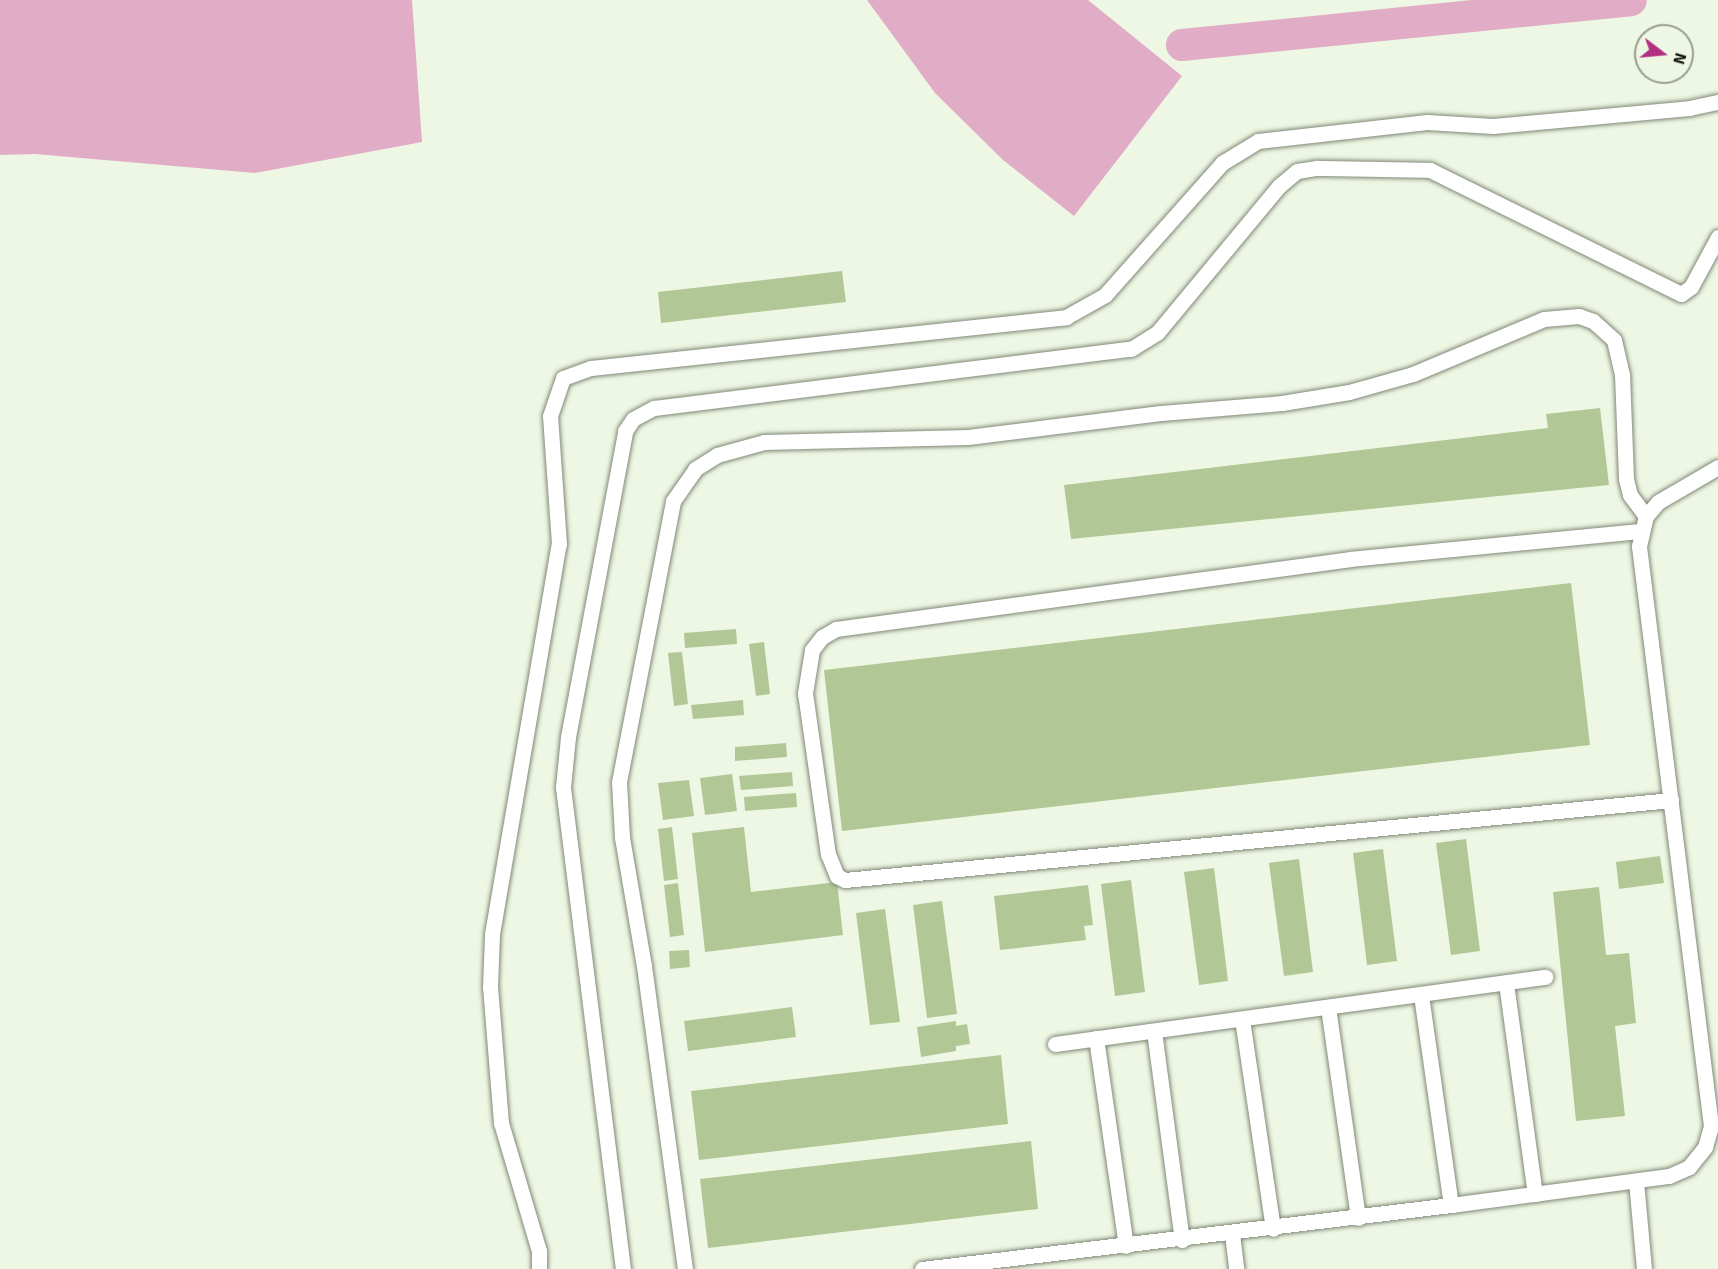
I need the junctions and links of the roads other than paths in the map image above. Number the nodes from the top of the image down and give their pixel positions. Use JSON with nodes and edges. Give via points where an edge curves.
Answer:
{"nodes":[{"id":1,"x":1718,"y":102,"type":"edge"},
{"id":2,"x":1718,"y":237,"type":"edge"},
{"id":3,"x":1718,"y":466,"type":"edge"},
{"id":4,"x":1647,"y":516,"type":"junction"},
{"id":5,"x":1640,"y":531,"type":"junction"},
{"id":6,"x":1671,"y":800,"type":"junction"},
{"id":7,"x":1545,"y":977,"type":"dead end"},
{"id":8,"x":1506,"y":983,"type":"junction"},
{"id":9,"x":1420,"y":995,"type":"junction"},
{"id":10,"x":1328,"y":1008,"type":"junction"},
{"id":11,"x":1242,"y":1019,"type":"junction"},
{"id":12,"x":1154,"y":1031,"type":"junction"},
{"id":13,"x":1096,"y":1038,"type":"junction"},
{"id":14,"x":1055,"y":1044,"type":"dead end"},
{"id":15,"x":1636,"y":1181,"type":"junction"},
{"id":16,"x":1534,"y":1194,"type":"junction"},
{"id":17,"x":1451,"y":1205,"type":"junction"},
{"id":18,"x":1358,"y":1218,"type":"junction"},
{"id":19,"x":1273,"y":1229,"type":"junction"},
{"id":20,"x":1232,"y":1234,"type":"junction"},
{"id":21,"x":1182,"y":1240,"type":"junction"},
{"id":22,"x":1126,"y":1246,"type":"junction"},
{"id":23,"x":539,"y":1269,"type":"edge"},
{"id":24,"x":623,"y":1269,"type":"edge"},
{"id":25,"x":685,"y":1269,"type":"edge"},
{"id":26,"x":922,"y":1269,"type":"edge"},
{"id":27,"x":1236,"y":1269,"type":"edge"},
{"id":28,"x":1644,"y":1269,"type":"edge"}],
"edges":[{"from":1,"to":23,"type":"lane","via":[[1493,126],[1427,122],[1258,141],[1222,163],[1105,295],[1066,316],[591,368],[563,378],[550,416],[559,544],[494,923],[490,987],[501,1123],[539,1251]]},
{"from":2,"to":24,"type":"lane","via":[[1691,287],[1681,294],[1430,170],[1297,171],[1279,186],[1157,333],[1131,349],[654,408],[633,419],[625,431],[562,787]]},
{"from":3,"to":4,"type":"lane","via":[[1658,502]]},
{"from":4,"to":5,"type":"lane"},
{"from":4,"to":25,"type":"lane","via":[[1630,495],[1626,479],[1622,374],[1614,340],[1593,321],[1579,315],[1544,318],[1413,374],[1349,392],[1282,403],[1161,413],[969,437],[764,442],[717,455],[695,469],[673,501],[619,782],[622,837],[644,966]]},
{"from":5,"to":6,"type":"lane"},
{"from":5,"to":6,"type":"lane","via":[[1351,559],[836,629],[822,637],[812,650],[805,693],[828,854],[837,876],[845,880]]},
{"from":6,"to":15,"type":"lane","via":[[1711,1126],[1705,1147],[1689,1167],[1669,1176]]},
{"from":7,"to":8,"type":"lane"},
{"from":8,"to":9,"type":"lane"},
{"from":8,"to":16,"type":"lane"},
{"from":9,"to":10,"type":"lane"},
{"from":9,"to":17,"type":"lane"},
{"from":10,"to":11,"type":"lane"},
{"from":10,"to":18,"type":"lane"},
{"from":11,"to":12,"type":"lane"},
{"from":11,"to":19,"type":"lane"},
{"from":12,"to":13,"type":"lane"},
{"from":12,"to":21,"type":"lane"},
{"from":13,"to":14,"type":"lane"},
{"from":13,"to":22,"type":"lane"},
{"from":15,"to":16,"type":"lane"},
{"from":15,"to":28,"type":"lane"},
{"from":16,"to":17,"type":"lane"},
{"from":17,"to":18,"type":"lane"},
{"from":18,"to":19,"type":"lane"},
{"from":19,"to":20,"type":"lane"},
{"from":20,"to":21,"type":"lane"},
{"from":20,"to":27,"type":"lane"},
{"from":21,"to":22,"type":"lane"},
{"from":22,"to":26,"type":"lane"}]}
